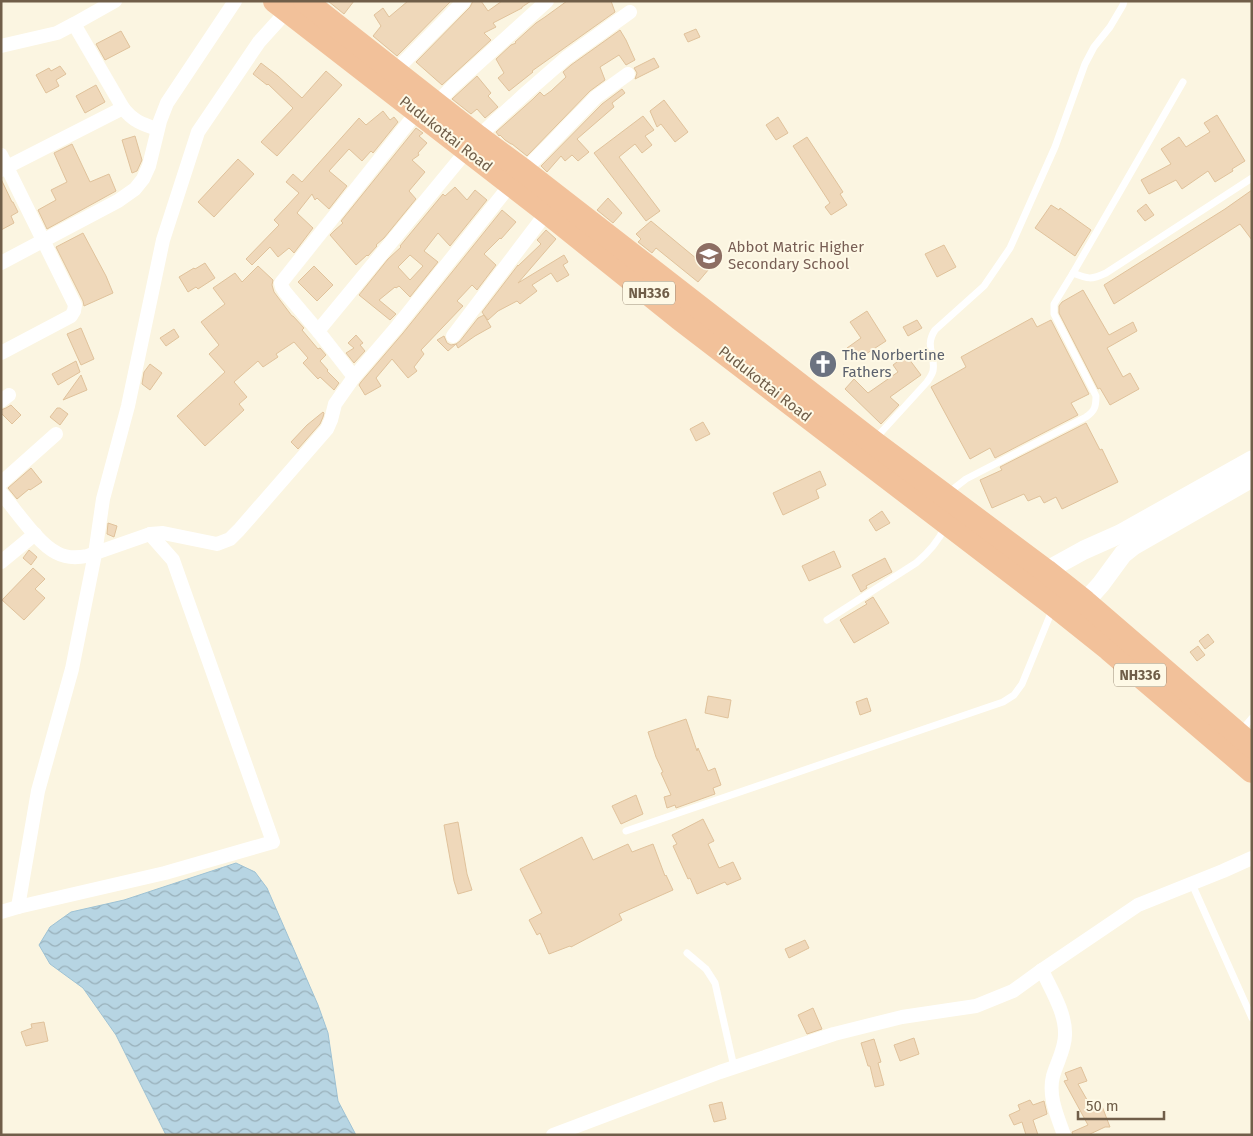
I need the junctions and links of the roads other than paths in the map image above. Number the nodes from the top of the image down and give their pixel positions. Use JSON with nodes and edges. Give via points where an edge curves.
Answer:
{"nodes":[{"id":1,"x":115,"y":1,"type":"edge"},
{"id":2,"x":235,"y":1,"type":"edge"},
{"id":3,"x":464,"y":1,"type":"edge"},
{"id":4,"x":547,"y":1,"type":"edge"},
{"id":5,"x":1124,"y":1,"type":"edge"},
{"id":6,"x":289,"y":4,"type":"edge"},
{"id":7,"x":630,"y":12,"type":"dead end"},
{"id":8,"x":74,"y":24,"type":"junction"},
{"id":9,"x":1,"y":46,"type":"edge"},
{"id":10,"x":394,"y":72,"type":"junction"},
{"id":11,"x":628,"y":74,"type":"dead end"},
{"id":12,"x":1184,"y":82,"type":"dead end"},
{"id":13,"x":123,"y":108,"type":"junction"},
{"id":14,"x":427,"y":108,"type":"junction"},
{"id":15,"x":157,"y":129,"type":"junction"},
{"id":16,"x":472,"y":144,"type":"junction"},
{"id":17,"x":3,"y":164,"type":"edge"},
{"id":18,"x":517,"y":178,"type":"junction"},
{"id":19,"x":1252,"y":178,"type":"edge"},
{"id":20,"x":547,"y":212,"type":"junction"},
{"id":21,"x":43,"y":240,"type":"junction"},
{"id":22,"x":1,"y":263,"type":"edge"},
{"id":23,"x":1073,"y":273,"type":"junction"},
{"id":24,"x":685,"y":309,"type":"junction"},
{"id":25,"x":318,"y":331,"type":"junction"},
{"id":26,"x":453,"y":336,"type":"dead end"},
{"id":27,"x":1,"y":353,"type":"edge"},
{"id":28,"x":354,"y":377,"type":"junction"},
{"id":29,"x":56,"y":434,"type":"dead end"},
{"id":30,"x":873,"y":442,"type":"junction"},
{"id":31,"x":1252,"y":460,"type":"edge"},
{"id":32,"x":1252,"y":478,"type":"edge"},
{"id":33,"x":1,"y":483,"type":"edge"},
{"id":34,"x":1,"y":494,"type":"edge"},
{"id":35,"x":944,"y":496,"type":"junction"},
{"id":36,"x":946,"y":524,"type":"junction"},
{"id":37,"x":35,"y":534,"type":"junction"},
{"id":38,"x":150,"y":534,"type":"junction"},
{"id":39,"x":95,"y":554,"type":"junction"},
{"id":40,"x":1,"y":562,"type":"edge"},
{"id":41,"x":1046,"y":571,"type":"junction"},
{"id":42,"x":1025,"y":583,"type":"junction"},
{"id":43,"x":1070,"y":609,"type":"junction"},
{"id":44,"x":827,"y":620,"type":"dead end"},
{"id":45,"x":1247,"y":733,"type":"edge"},
{"id":46,"x":1252,"y":771,"type":"edge"},
{"id":47,"x":626,"y":831,"type":"dead end"},
{"id":48,"x":1252,"y":858,"type":"edge"},
{"id":49,"x":1192,"y":884,"type":"junction"},
{"id":50,"x":18,"y":907,"type":"junction"},
{"id":51,"x":1,"y":912,"type":"edge"},
{"id":52,"x":687,"y":953,"type":"dead end"},
{"id":53,"x":1042,"y":970,"type":"junction"},
{"id":54,"x":1252,"y":1018,"type":"edge"},
{"id":55,"x":734,"y":1067,"type":"junction"},
{"id":56,"x":553,"y":1135,"type":"edge"},
{"id":57,"x":1064,"y":1135,"type":"edge"}],
"edges":[{"from":1,"to":8,"type":"street"},
{"from":2,"to":15,"type":"street","via":[[167,103]]},
{"from":3,"to":10,"type":"street"},
{"from":4,"to":14,"type":"street"},
{"from":5,"to":30,"type":"lane","via":[[1085,64],[1055,147],[1010,248],[984,286],[931,337],[933,373]]},
{"from":6,"to":10,"type":"highway","name":"Pudukottai Road","number":"NH336"},
{"from":6,"to":14,"type":"highway","name":"Pudukottai Road","number":"NH336"},
{"from":6,"to":39,"type":"street","via":[[198,132],[163,240],[128,406],[103,499]]},
{"from":7,"to":16,"type":"street","via":[[566,58]]},
{"from":8,"to":9,"type":"street","via":[[57,33]]},
{"from":8,"to":13,"type":"street"},
{"from":10,"to":14,"type":"highway","name":"Pudukottai Road","number":"NH336"},
{"from":11,"to":18,"type":"street","via":[[596,97]]},
{"from":12,"to":23,"type":"lane"},
{"from":13,"to":15,"type":"street","via":[[137,122]]},
{"from":13,"to":17,"type":"street"},
{"from":14,"to":16,"type":"highway","name":"Pudukottai Road","number":"NH336"},
{"from":14,"to":25,"type":"street","via":[[281,283]]},
{"from":15,"to":21,"type":"street","via":[[149,166],[135,189]]},
{"from":16,"to":18,"type":"highway","name":"Pudukottai Road","number":"NH336"},
{"from":16,"to":25,"type":"street"},
{"from":17,"to":21,"type":"street"},
{"from":18,"to":20,"type":"highway","name":"Pudukottai Road","number":"NH336"},
{"from":18,"to":24,"type":"highway","name":"Pudukottai Road","number":"NH336"},
{"from":18,"to":28,"type":"street"},
{"from":19,"to":23,"type":"lane","via":[[1106,273],[1088,279]]},
{"from":20,"to":24,"type":"highway","name":"Pudukottai Road","number":"NH336"},
{"from":20,"to":26,"type":"street"},
{"from":21,"to":22,"type":"street"},
{"from":21,"to":27,"type":"street","via":[[75,305],[74,312]]},
{"from":23,"to":35,"type":"lane","via":[[1054,304],[1054,314],[1096,396],[1094,412],[966,479]]},
{"from":24,"to":30,"type":"highway","name":"Pudukottai Road","number":"NH336"},
{"from":24,"to":36,"type":"highway","name":"Pudukottai Road","number":"NH336"},
{"from":25,"to":28,"type":"street"},
{"from":28,"to":38,"type":"street","via":[[335,404],[327,429],[230,539],[218,544],[163,533]]},
{"from":29,"to":33,"type":"street"},
{"from":30,"to":35,"type":"highway","name":"Pudukottai Road","number":"NH336"},
{"from":31,"to":41,"type":"street","via":[[1120,534]]},
{"from":32,"to":43,"type":"street","via":[[1133,546]]},
{"from":34,"to":37,"type":"street"},
{"from":35,"to":41,"type":"highway","name":"Pudukottai Road","number":"NH336"},
{"from":36,"to":42,"type":"highway","name":"Pudukottai Road","number":"NH336"},
{"from":36,"to":44,"type":"lane","via":[[928,553],[916,563]]},
{"from":37,"to":39,"type":"street","via":[[58,554],[71,557]]},
{"from":37,"to":40,"type":"street"},
{"from":38,"to":39,"type":"street"},
{"from":38,"to":50,"type":"street","via":[[173,560],[273,842],[165,873]]},
{"from":39,"to":50,"type":"street","via":[[72,670],[38,791]]},
{"from":41,"to":42,"type":"street"},
{"from":41,"to":43,"type":"highway","name":"Pudukottai Road","number":"NH336"},
{"from":42,"to":43,"type":"highway","name":"Pudukottai Road","number":"NH336"},
{"from":43,"to":45,"type":"highway","name":"Pudukottai Road","number":"NH336"},
{"from":43,"to":46,"type":"highway","name":"Pudukottai Road","number":"NH336","via":[[1109,649]]},
{"from":43,"to":47,"type":"lane","via":[[1036,653],[1014,695],[1002,702]]},
{"from":48,"to":49,"type":"street"},
{"from":49,"to":53,"type":"street","via":[[1138,905]]},
{"from":49,"to":54,"type":"lane"},
{"from":50,"to":51,"type":"street"},
{"from":52,"to":55,"type":"lane","via":[[706,969],[715,983]]},
{"from":53,"to":55,"type":"street","via":[[1013,992],[976,1006],[902,1017],[834,1034]]},
{"from":53,"to":57,"type":"street","via":[[1065,1026],[1051,1087]]},
{"from":55,"to":56,"type":"street"}]}
